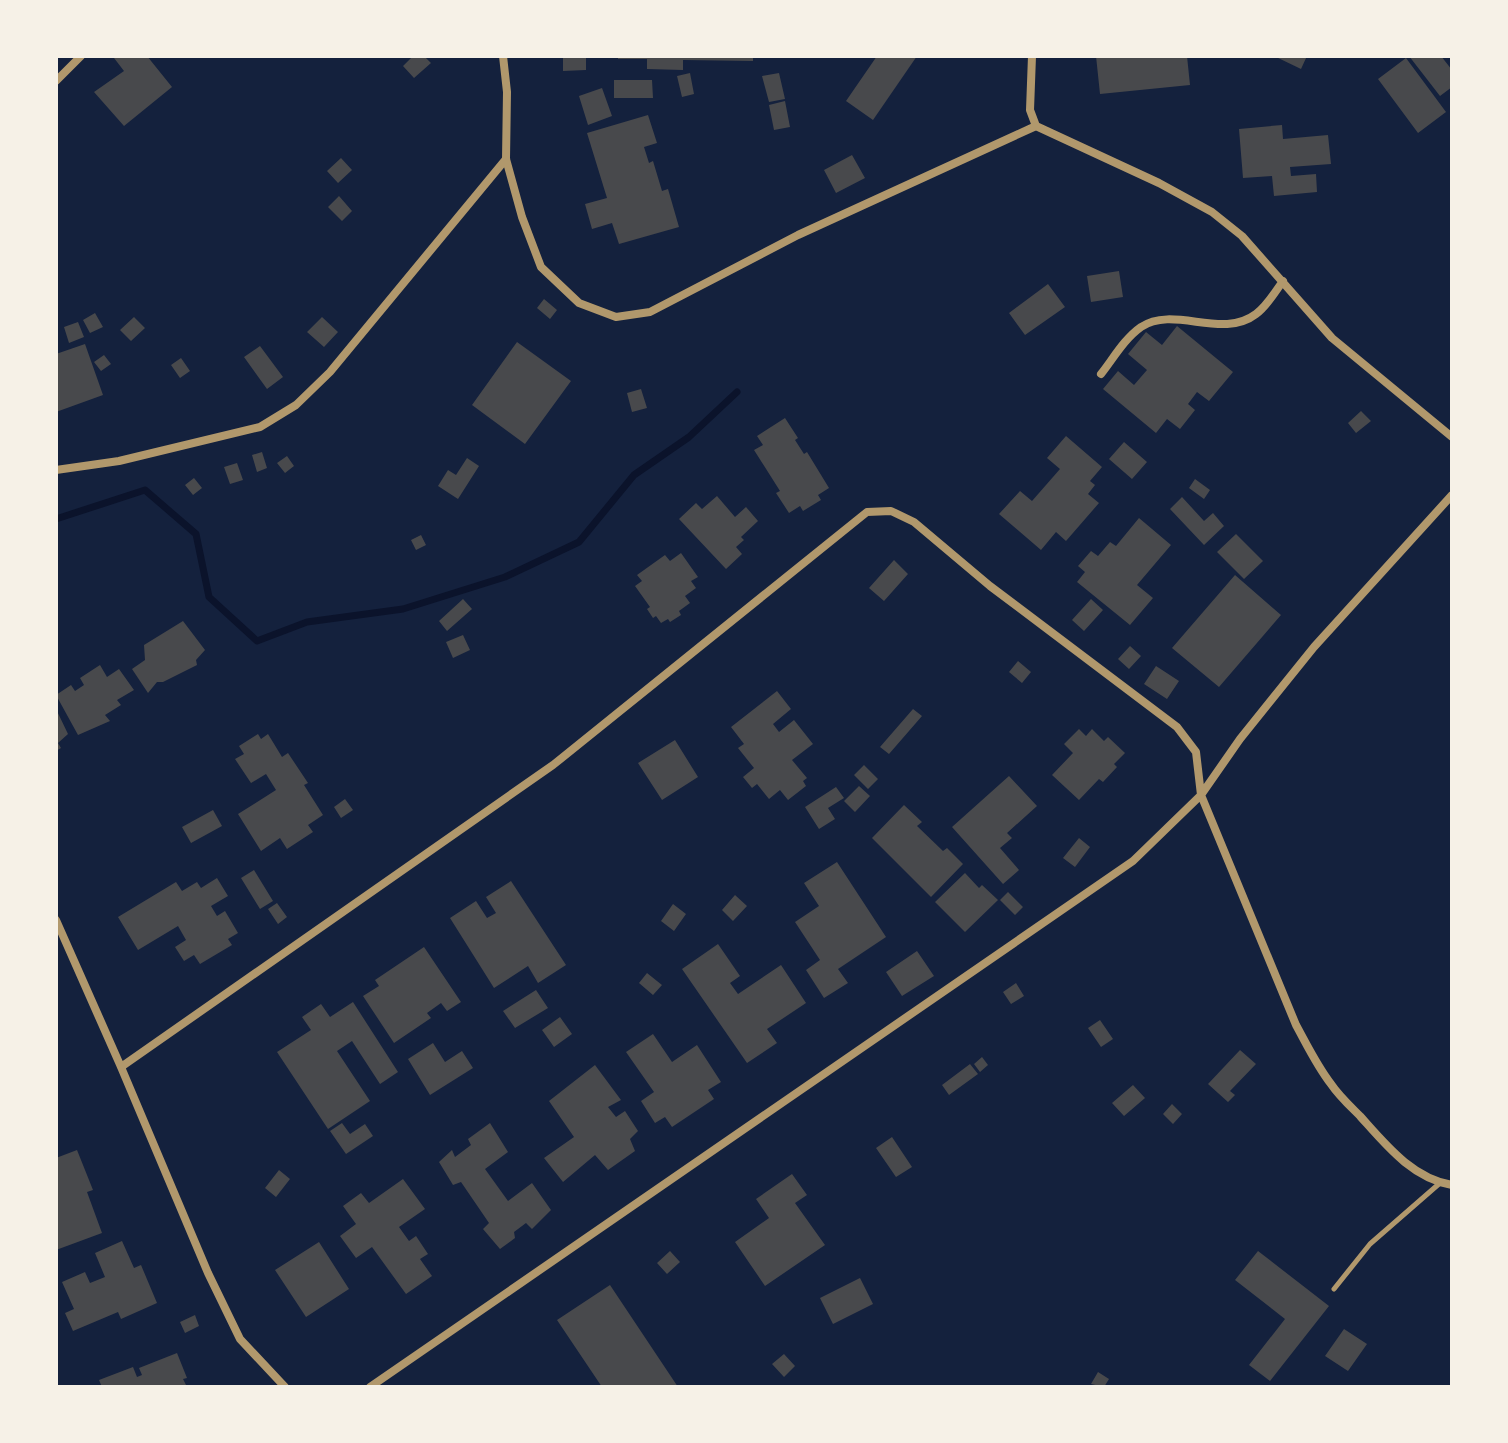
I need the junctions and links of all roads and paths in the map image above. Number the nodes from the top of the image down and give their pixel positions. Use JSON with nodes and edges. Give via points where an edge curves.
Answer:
{"nodes":[{"id":1,"x":81,"y":56,"type":"edge"},
{"id":2,"x":503,"y":56,"type":"edge"},
{"id":3,"x":1032,"y":56,"type":"edge"},
{"id":4,"x":56,"y":81,"type":"edge"},
{"id":5,"x":1036,"y":126,"type":"junction"},
{"id":6,"x":506,"y":159,"type":"junction"},
{"id":7,"x":1283,"y":281,"type":"junction"},
{"id":8,"x":1101,"y":374,"type":"dead end"},
{"id":9,"x":1452,"y":437,"type":"edge"},
{"id":10,"x":56,"y":470,"type":"edge"},
{"id":11,"x":1452,"y":495,"type":"edge"},
{"id":12,"x":1201,"y":795,"type":"junction"},
{"id":13,"x":56,"y":920,"type":"edge"},
{"id":14,"x":121,"y":1067,"type":"junction"},
{"id":15,"x":1440,"y":1183,"type":"junction"},
{"id":16,"x":1452,"y":1185,"type":"edge"},
{"id":17,"x":1334,"y":1289,"type":"dead end"},
{"id":18,"x":285,"y":1387,"type":"edge"},
{"id":19,"x":370,"y":1387,"type":"edge"}],
"edges":[{"from":1,"to":4,"type":"street"},
{"from":2,"to":6,"type":"street"},
{"from":3,"to":5,"type":"street","via":[[1030,110]]},
{"from":5,"to":6,"type":"street","via":[[798,235],[650,312],[616,317],[579,303],[541,267]]},
{"from":5,"to":7,"type":"street","via":[[1212,212]]},
{"from":6,"to":10,"type":"street","via":[[330,372],[296,405],[260,427],[119,461]]},
{"from":7,"to":8,"type":"street","via":[[1254,316],[1238,322],[1143,326]]},
{"from":7,"to":9,"type":"street","via":[[1332,338]]},
{"from":11,"to":12,"type":"street","via":[[1314,647]]},
{"from":12,"to":14,"type":"street","via":[[1196,752],[1177,727],[914,522],[891,511],[867,512],[553,765]]},
{"from":12,"to":15,"type":"street","via":[[1296,1025],[1331,1085],[1391,1150]]},
{"from":12,"to":19,"type":"street","via":[[1113,877]]},
{"from":13,"to":14,"type":"street"},
{"from":14,"to":18,"type":"street","via":[[240,1339]]},
{"from":15,"to":16,"type":"street"},
{"from":15,"to":17,"type":"lane","via":[[1370,1244]]}]}
